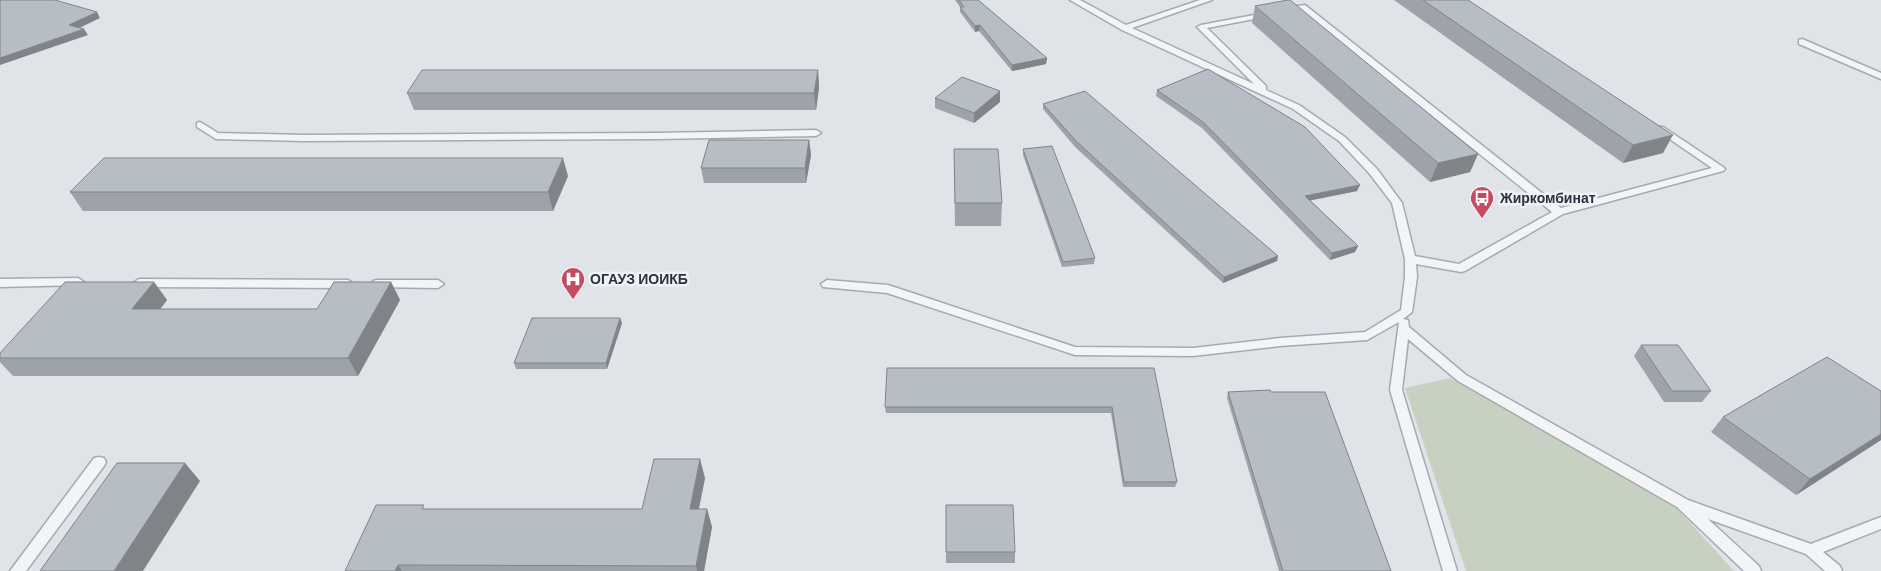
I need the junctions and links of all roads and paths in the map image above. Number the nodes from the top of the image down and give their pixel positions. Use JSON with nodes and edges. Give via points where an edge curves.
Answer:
{"nodes":[{"id":1,"x":1074,"y":0,"type":"edge"},
{"id":2,"x":1208,"y":0,"type":"edge"},
{"id":3,"x":1125,"y":28,"type":"junction"},
{"id":4,"x":1802,"y":42,"type":"dead end"},
{"id":5,"x":1881,"y":76,"type":"edge"},
{"id":6,"x":1269,"y":95,"type":"junction"},
{"id":7,"x":200,"y":125,"type":"dead end"},
{"id":8,"x":1653,"y":125,"type":"edge"},
{"id":9,"x":816,"y":133,"type":"dead end"},
{"id":10,"x":1558,"y":212,"type":"junction"},
{"id":11,"x":1410,"y":259,"type":"junction"},
{"id":12,"x":88,"y":282,"type":"edge"},
{"id":13,"x":128,"y":282,"type":"edge"},
{"id":14,"x":0,"y":283,"type":"edge"},
{"id":15,"x":438,"y":284,"type":"dead end"},
{"id":16,"x":827,"y":284,"type":"dead end"},
{"id":17,"x":1406,"y":312,"type":"junction"},
{"id":18,"x":1403,"y":328,"type":"junction"},
{"id":19,"x":99,"y":462,"type":"dead end"},
{"id":20,"x":1682,"y":503,"type":"junction"},
{"id":21,"x":1881,"y":523,"type":"edge"},
{"id":22,"x":1811,"y":550,"type":"junction"},
{"id":23,"x":17,"y":571,"type":"edge"},
{"id":24,"x":1450,"y":571,"type":"edge"},
{"id":25,"x":1754,"y":571,"type":"edge"},
{"id":26,"x":1834,"y":571,"type":"edge"}],
"edges":[{"from":1,"to":3,"type":"lane"},
{"from":2,"to":3,"type":"lane"},
{"from":3,"to":6,"type":"lane"},
{"from":4,"to":5,"type":"lane"},
{"from":6,"to":10,"type":"lane","via":[[1201,27],[1302,7]]},
{"from":6,"to":11,"type":"lane","via":[[1296,107],[1342,139],[1373,172],[1397,203]]},
{"from":7,"to":9,"type":"lane","via":[[216,136],[304,138]]},
{"from":8,"to":10,"type":"lane","via":[[1720,169]]},
{"from":10,"to":11,"type":"lane","via":[[1461,268]]},
{"from":11,"to":17,"type":"lane"},
{"from":12,"to":14,"type":"lane"},
{"from":13,"to":15,"type":"lane"},
{"from":16,"to":17,"type":"lane","via":[[888,288],[1075,350],[1194,352],[1367,336]]},
{"from":17,"to":18,"type":"lane"},
{"from":18,"to":20,"type":"lane","via":[[1462,378]]},
{"from":18,"to":24,"type":"lane","via":[[1396,390]]},
{"from":19,"to":23,"type":"lane"},
{"from":20,"to":22,"type":"lane"},
{"from":20,"to":25,"type":"lane"},
{"from":21,"to":22,"type":"lane"},
{"from":22,"to":26,"type":"lane"}]}
